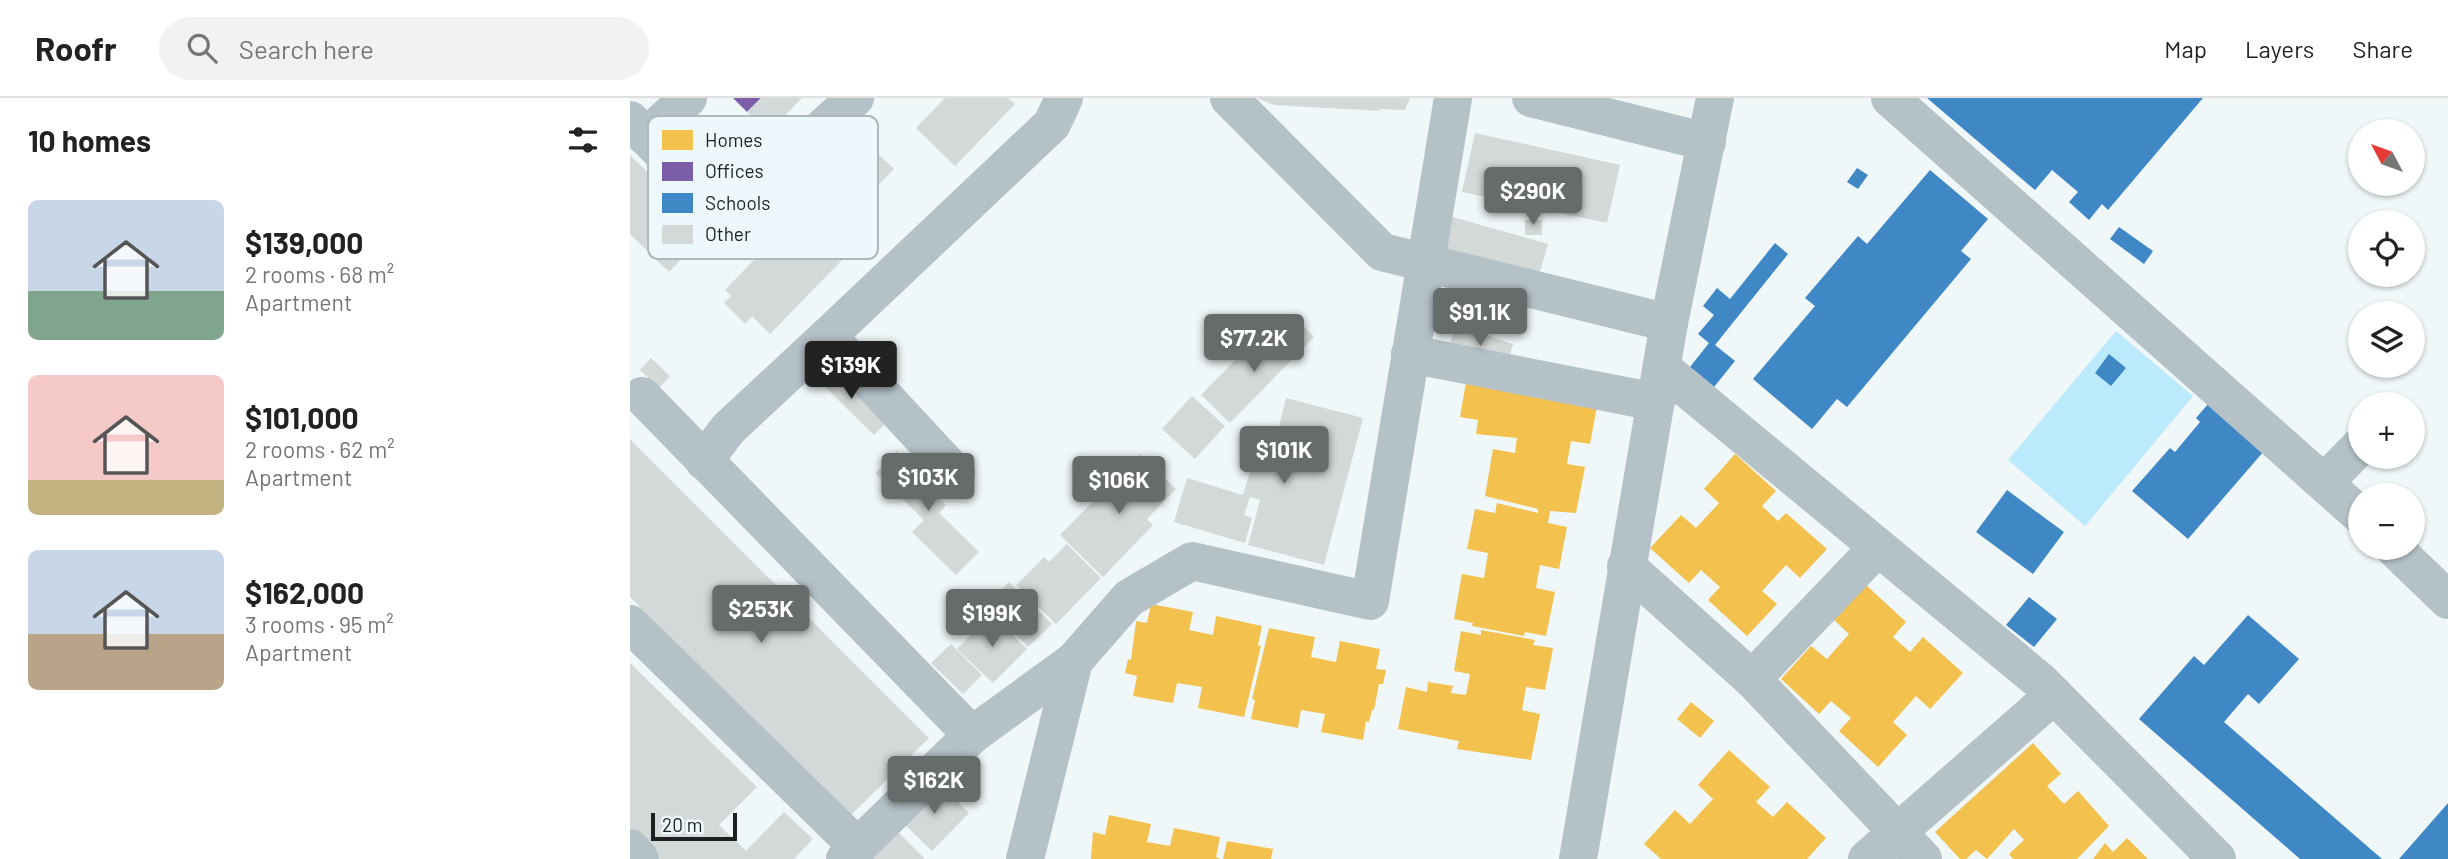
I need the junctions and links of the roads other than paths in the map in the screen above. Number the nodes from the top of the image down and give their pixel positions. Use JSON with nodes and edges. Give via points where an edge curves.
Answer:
{"nodes":[{"id":1,"x":688,"y":98,"type":"edge"},
{"id":2,"x":855,"y":98,"type":"edge"},
{"id":3,"x":1064,"y":98,"type":"edge"},
{"id":4,"x":1229,"y":98,"type":"edge"},
{"id":5,"x":1453,"y":98,"type":"edge"},
{"id":6,"x":1531,"y":98,"type":"edge"},
{"id":7,"x":1715,"y":98,"type":"edge"},
{"id":8,"x":1890,"y":98,"type":"edge"},
{"id":9,"x":659,"y":116,"type":"edge"},
{"id":10,"x":835,"y":116,"type":"edge"},
{"id":11,"x":1707,"y":142,"type":"junction"},
{"id":12,"x":1424,"y":261,"type":"junction"},
{"id":13,"x":1669,"y":323,"type":"junction"},
{"id":14,"x":828,"y":336,"type":"junction"},
{"id":15,"x":1410,"y":354,"type":"junction"},
{"id":16,"x":1660,"y":385,"type":"junction"},
{"id":17,"x":634,"y":395,"type":"edge"},
{"id":18,"x":2348,"y":458,"type":"edge"},
{"id":19,"x":704,"y":461,"type":"junction"},
{"id":20,"x":956,"y":474,"type":"dead end"},
{"id":21,"x":2325,"y":482,"type":"junction"},
{"id":22,"x":2348,"y":504,"type":"edge"},
{"id":23,"x":1878,"y":547,"type":"junction"},
{"id":24,"x":2406,"y":560,"type":"edge"},
{"id":25,"x":1626,"y":566,"type":"junction"},
{"id":26,"x":2448,"y":600,"type":"edge"},
{"id":27,"x":630,"y":624,"type":"edge"},
{"id":28,"x":1074,"y":662,"type":"junction"},
{"id":29,"x":1752,"y":679,"type":"junction"},
{"id":30,"x":2054,"y":695,"type":"junction"},
{"id":31,"x":972,"y":734,"type":"junction"},
{"id":32,"x":1896,"y":832,"type":"junction"},
{"id":33,"x":630,"y":848,"type":"edge"},
{"id":34,"x":851,"y":853,"type":"edge"},
{"id":35,"x":640,"y":859,"type":"edge"},
{"id":36,"x":1025,"y":859,"type":"edge"},
{"id":37,"x":1578,"y":859,"type":"edge"},
{"id":38,"x":1867,"y":859,"type":"edge"},
{"id":39,"x":1923,"y":859,"type":"edge"},
{"id":40,"x":2217,"y":859,"type":"edge"}],
"edges":[{"from":1,"to":9,"type":"street"},
{"from":2,"to":10,"type":"street"},
{"from":3,"to":14,"type":"street","via":[[1052,124]]},
{"from":4,"to":12,"type":"street","via":[[1382,252]]},
{"from":5,"to":12,"type":"street"},
{"from":6,"to":11,"type":"street"},
{"from":7,"to":11,"type":"street"},
{"from":8,"to":21,"type":"street"},
{"from":11,"to":13,"type":"street"},
{"from":12,"to":13,"type":"street"},
{"from":12,"to":15,"type":"street"},
{"from":13,"to":16,"type":"street"},
{"from":14,"to":19,"type":"street","via":[[727,429]]},
{"from":14,"to":20,"type":"street"},
{"from":15,"to":16,"type":"street"},
{"from":15,"to":28,"type":"street","via":[[1370,601],[1192,561],[1129,598]]},
{"from":16,"to":23,"type":"street"},
{"from":16,"to":25,"type":"street"},
{"from":17,"to":19,"type":"street"},
{"from":18,"to":21,"type":"street"},
{"from":19,"to":31,"type":"street"},
{"from":21,"to":22,"type":"street"},
{"from":23,"to":29,"type":"street"},
{"from":23,"to":30,"type":"street"},
{"from":24,"to":26,"type":"street"},
{"from":25,"to":29,"type":"street"},
{"from":25,"to":37,"type":"street"},
{"from":27,"to":34,"type":"street"},
{"from":28,"to":31,"type":"street"},
{"from":28,"to":36,"type":"street"},
{"from":29,"to":32,"type":"street"},
{"from":30,"to":32,"type":"street"},
{"from":30,"to":40,"type":"street"},
{"from":31,"to":34,"type":"street"},
{"from":32,"to":38,"type":"street"},
{"from":32,"to":39,"type":"street"},
{"from":33,"to":35,"type":"street"}]}
